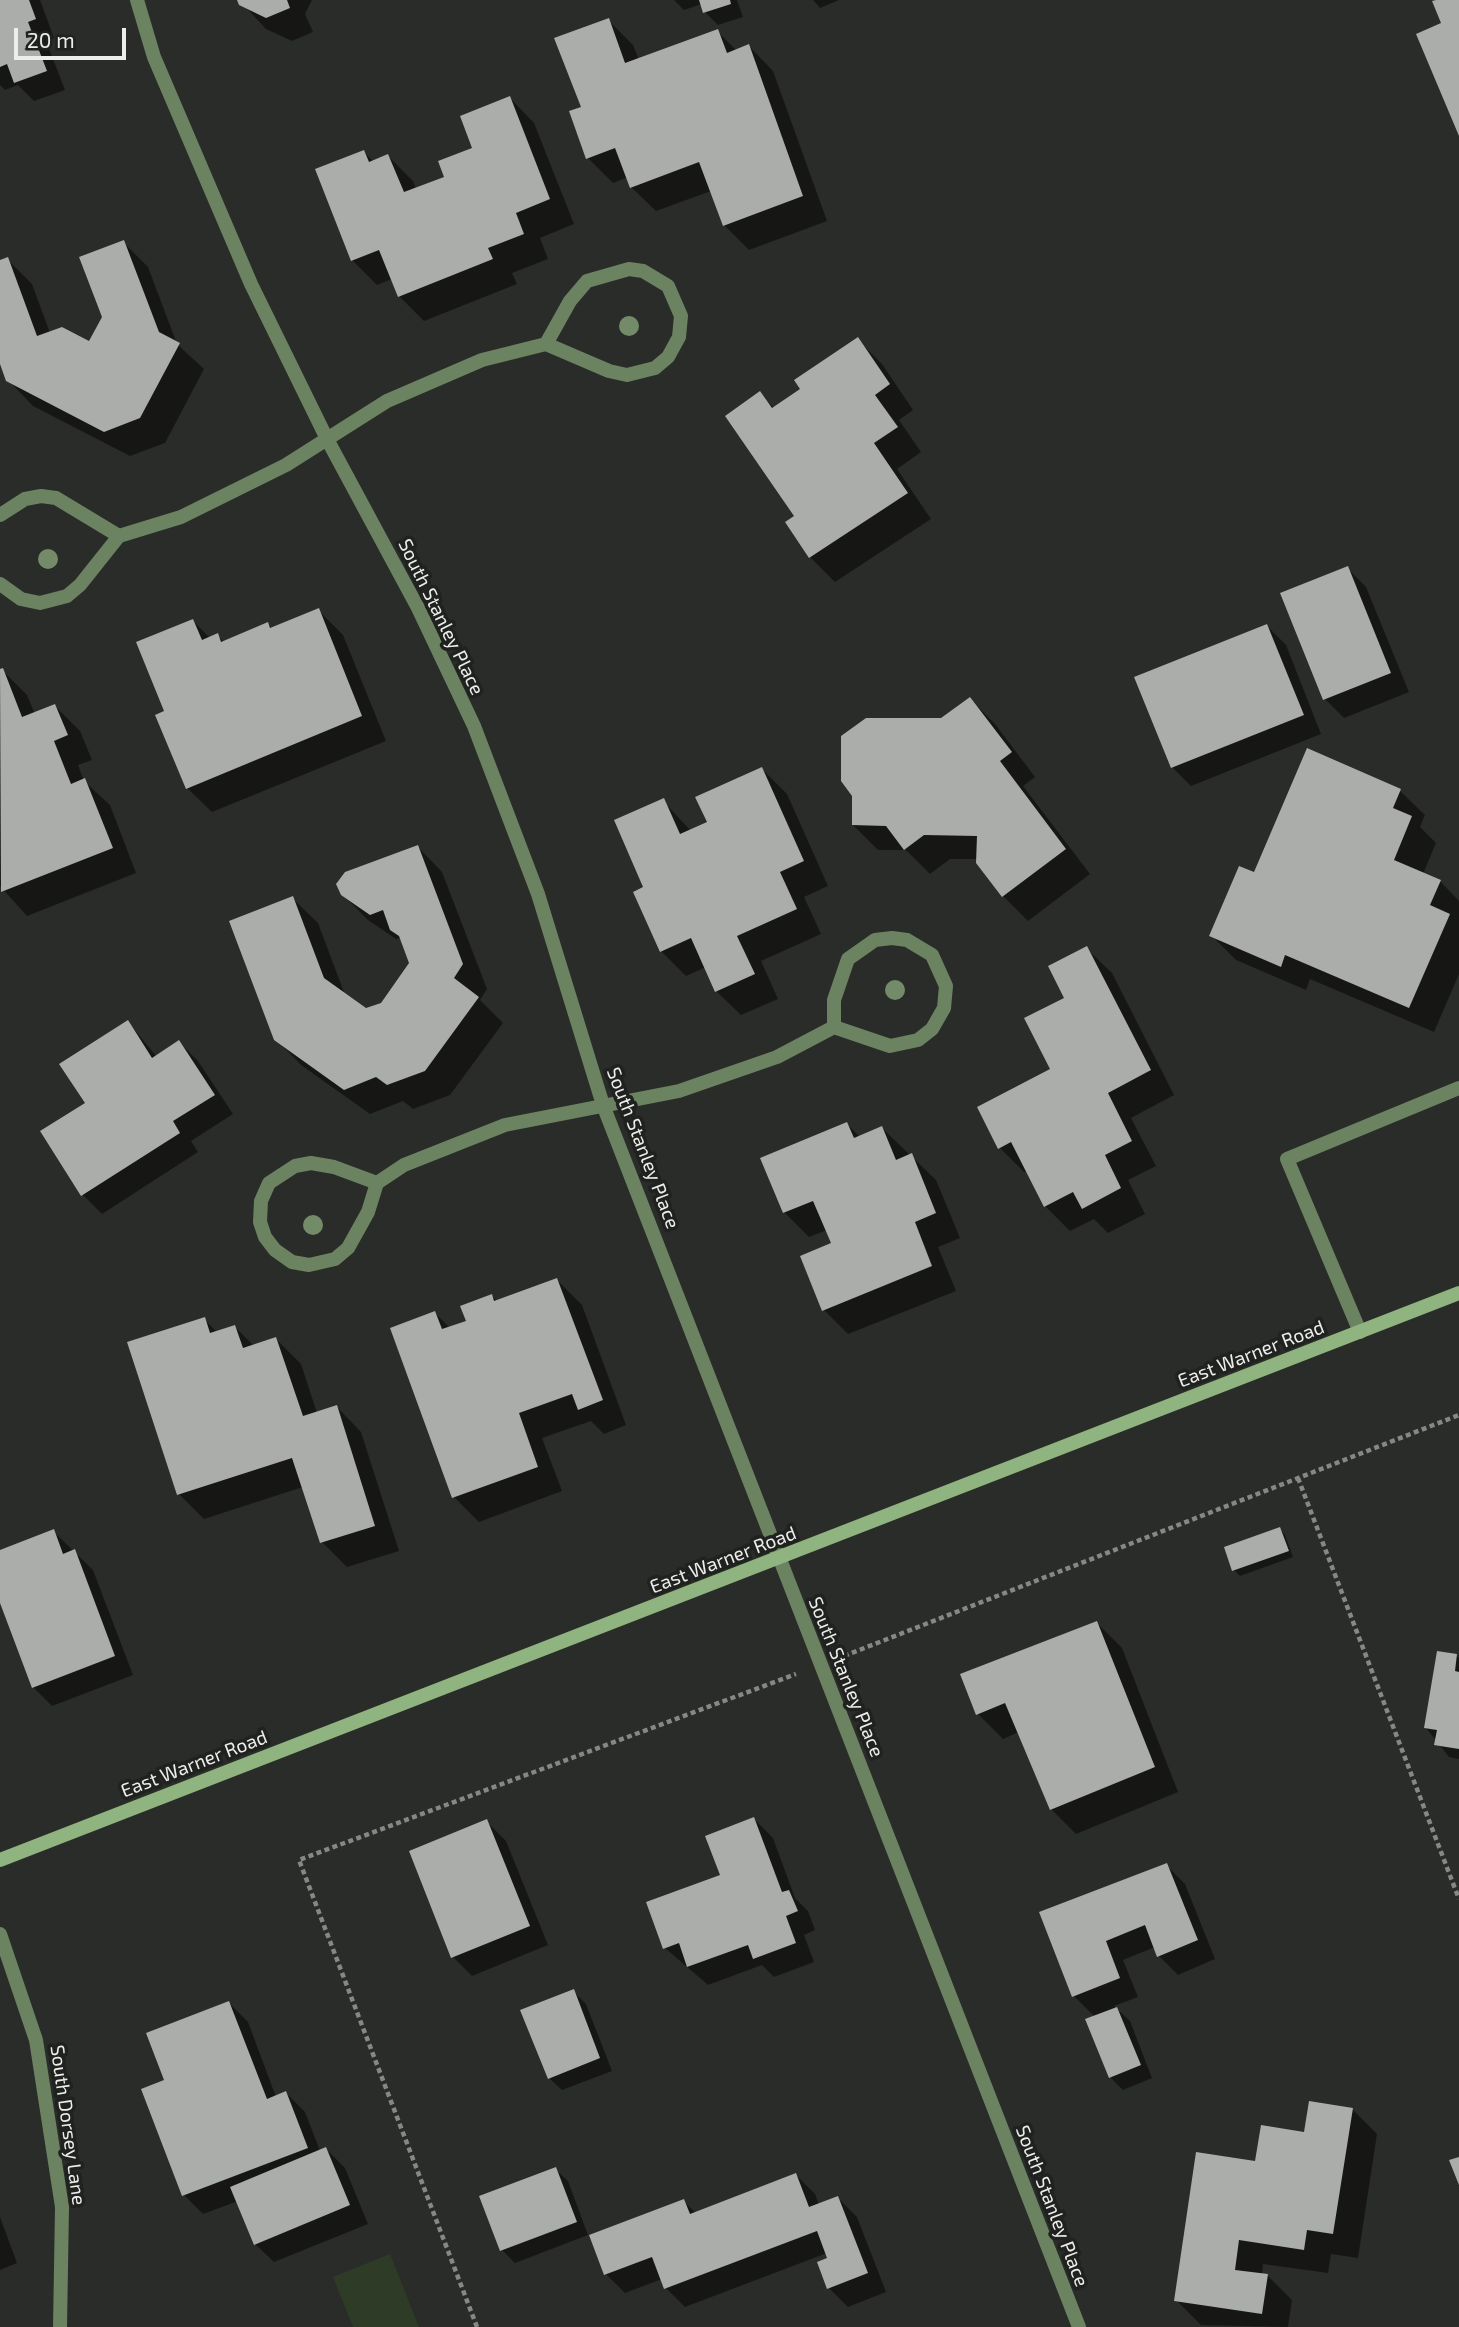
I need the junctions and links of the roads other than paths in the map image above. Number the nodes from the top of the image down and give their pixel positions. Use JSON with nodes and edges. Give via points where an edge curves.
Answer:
{"nodes":[{"id":1,"x":137,"y":0,"type":"edge"},
{"id":2,"x":546,"y":344,"type":"junction"},
{"id":3,"x":327,"y":439,"type":"junction"},
{"id":4,"x":0,"y":515,"type":"edge"},
{"id":5,"x":119,"y":536,"type":"junction"},
{"id":6,"x":0,"y":584,"type":"edge"},
{"id":7,"x":834,"y":1027,"type":"junction"},
{"id":8,"x":1459,"y":1088,"type":"edge"},
{"id":9,"x":603,"y":1105,"type":"junction"},
{"id":10,"x":377,"y":1183,"type":"junction"},
{"id":11,"x":1459,"y":1293,"type":"edge"},
{"id":12,"x":1360,"y":1332,"type":"junction"},
{"id":13,"x":779,"y":1559,"type":"junction"},
{"id":14,"x":0,"y":1860,"type":"edge"},
{"id":15,"x":0,"y":1934,"type":"edge"},
{"id":16,"x":60,"y":2327,"type":"edge"},
{"id":17,"x":1079,"y":2327,"type":"edge"}],
"edges":[{"from":1,"to":3,"type":"street","name":"South Stanley Place","via":[[154,57],[251,284]]},
{"from":2,"to":2,"type":"street","via":[[609,371],[640,373],[668,357],[679,337],[681,316],[660,279],[643,271],[612,271],[587,281],[569,301]]},
{"from":2,"to":3,"type":"street","via":[[482,360],[387,401]]},
{"from":3,"to":5,"type":"street","via":[[286,465],[181,517]]},
{"from":3,"to":9,"type":"street","name":"South Stanley Place","via":[[418,608],[474,726],[538,894]]},
{"from":4,"to":5,"type":"street","via":[[24,499],[56,498]]},
{"from":5,"to":6,"type":"street","via":[[67,596],[40,603],[22,599]]},
{"from":7,"to":7,"type":"street","via":[[890,1046],[918,1040],[932,1029],[944,1007],[946,986],[932,955],[907,940],[892,938],[875,940],[848,959],[834,1000]]},
{"from":7,"to":9,"type":"street","via":[[776,1057],[679,1091]]},
{"from":8,"to":12,"type":"street","via":[[1287,1159]]},
{"from":9,"to":10,"type":"street","via":[[505,1125],[404,1165]]},
{"from":9,"to":13,"type":"street","name":"South Stanley Place"},
{"from":10,"to":10,"type":"street","via":[[334,1167],[295,1166],[269,1184],[261,1201],[265,1237],[292,1262],[309,1265],[335,1259],[348,1248],[364,1220]]},
{"from":11,"to":12,"type":"main road","name":"East Warner Road"},
{"from":12,"to":13,"type":"main road","name":"East Warner Road"},
{"from":13,"to":14,"type":"main road","name":"East Warner Road"},
{"from":13,"to":17,"type":"street","name":"South Stanley Place"},
{"from":15,"to":16,"type":"street","name":"South Dorsey Lane","via":[[36,2040],[60,2194]]}]}
